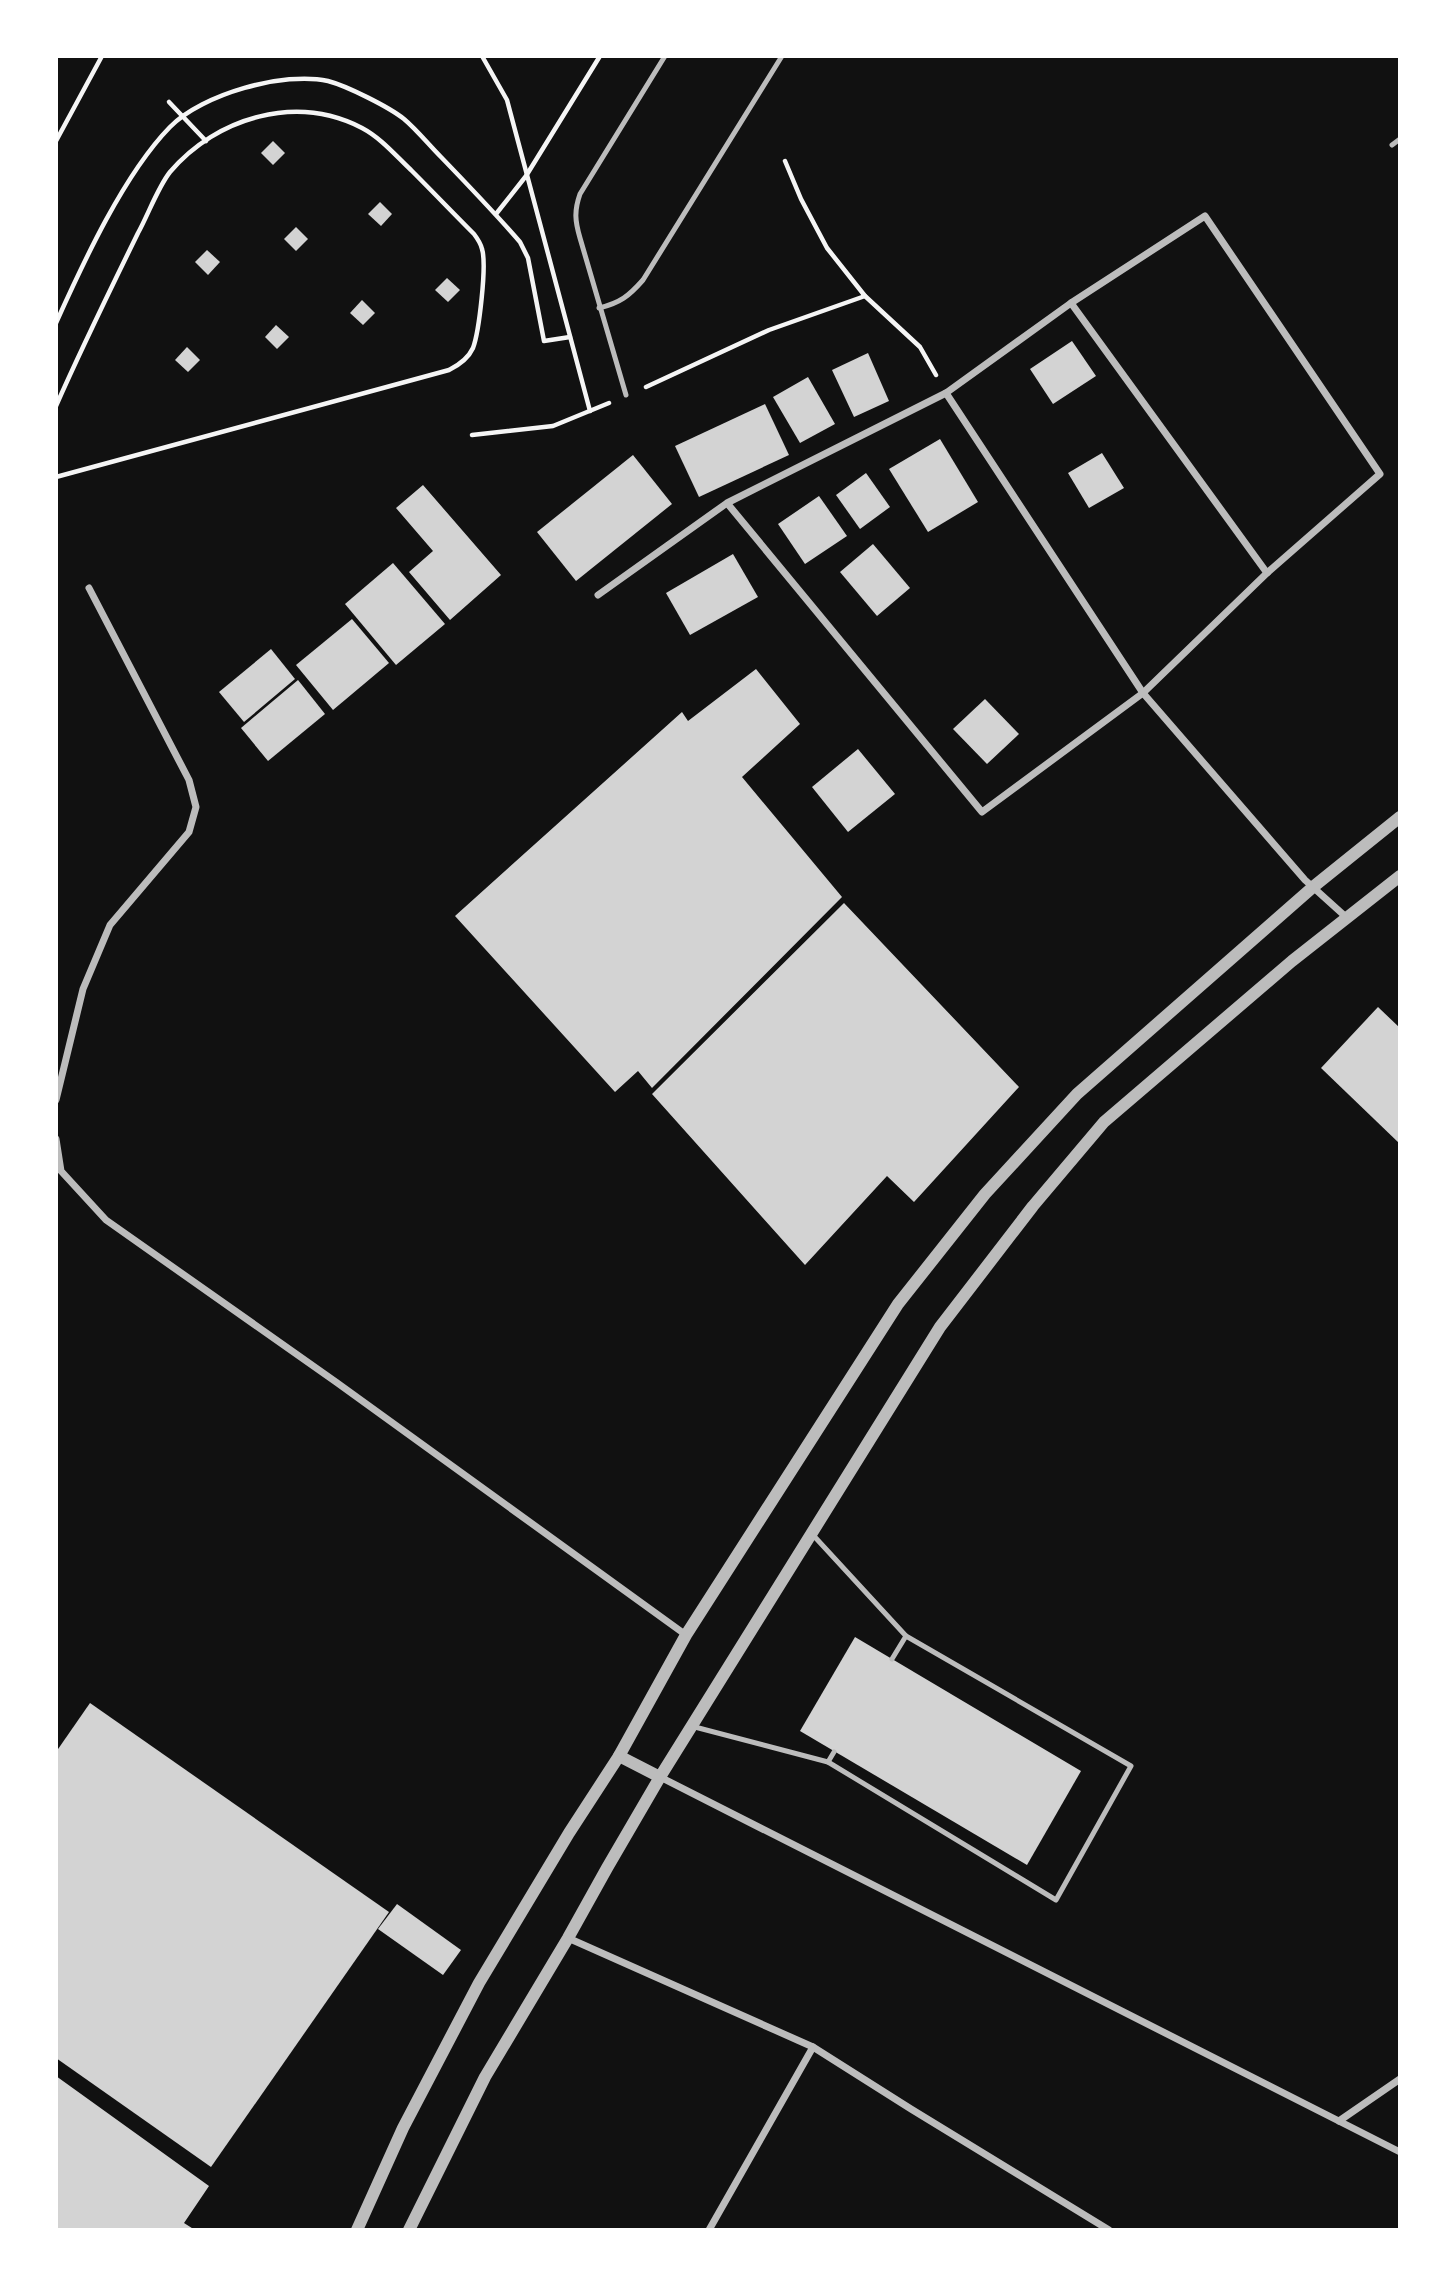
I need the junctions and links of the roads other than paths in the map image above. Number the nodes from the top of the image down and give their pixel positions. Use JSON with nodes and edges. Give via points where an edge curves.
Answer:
{"nodes":[{"id":1,"x":665,"y":56,"type":"edge"},
{"id":2,"x":782,"y":56,"type":"edge"},
{"id":3,"x":1400,"y":139,"type":"edge"},
{"id":4,"x":1392,"y":145,"type":"dead end"},
{"id":5,"x":1071,"y":303,"type":"junction"},
{"id":6,"x":599,"y":308,"type":"junction"},
{"id":7,"x":946,"y":393,"type":"junction"},
{"id":8,"x":626,"y":395,"type":"road end"},
{"id":9,"x":727,"y":503,"type":"junction"},
{"id":10,"x":1267,"y":573,"type":"junction"},
{"id":11,"x":89,"y":588,"type":"dead end"},
{"id":12,"x":598,"y":595,"type":"dead end"},
{"id":13,"x":1143,"y":693,"type":"junction"},
{"id":14,"x":1400,"y":817,"type":"edge"},
{"id":15,"x":1400,"y":876,"type":"edge"},
{"id":16,"x":1313,"y":887,"type":"junction"},
{"id":17,"x":1346,"y":917,"type":"junction"},
{"id":18,"x":56,"y":1100,"type":"edge"},
{"id":19,"x":56,"y":1139,"type":"edge"},
{"id":20,"x":811,"y":1534,"type":"junction"},
{"id":21,"x":686,"y":1635,"type":"junction"},
{"id":22,"x":906,"y":1636,"type":"junction"},
{"id":23,"x":892,"y":1659,"type":"dead end"},
{"id":24,"x":691,"y":1726,"type":"junction"},
{"id":25,"x":834,"y":1752,"type":"dead end"},
{"id":26,"x":619,"y":1756,"type":"junction"},
{"id":27,"x":828,"y":1762,"type":"junction"},
{"id":28,"x":660,"y":1777,"type":"junction"},
{"id":29,"x":568,"y":1938,"type":"junction"},
{"id":30,"x":813,"y":2047,"type":"junction"},
{"id":31,"x":1400,"y":2079,"type":"edge"},
{"id":32,"x":1339,"y":2121,"type":"junction"},
{"id":33,"x":1400,"y":2152,"type":"edge"},
{"id":34,"x":357,"y":2230,"type":"edge"},
{"id":35,"x":409,"y":2230,"type":"edge"},
{"id":36,"x":709,"y":2230,"type":"edge"},
{"id":37,"x":1109,"y":2230,"type":"edge"}],
"edges":[{"from":1,"to":6,"type":"lane","via":[[575,207]]},
{"from":2,"to":6,"type":"lane","via":[[643,279],[619,303]]},
{"from":3,"to":4,"type":"lane"},
{"from":5,"to":7,"type":"street"},
{"from":5,"to":10,"type":"street"},
{"from":5,"to":10,"type":"street","via":[[1205,216],[1380,474]]},
{"from":6,"to":8,"type":"lane"},
{"from":7,"to":9,"type":"street"},
{"from":7,"to":13,"type":"street"},
{"from":9,"to":12,"type":"street"},
{"from":9,"to":13,"type":"street","via":[[982,812]]},
{"from":10,"to":13,"type":"street"},
{"from":11,"to":18,"type":"street","via":[[189,780],[196,807],[189,832],[110,925],[83,989]]},
{"from":13,"to":16,"type":"street"},
{"from":14,"to":16,"type":"street"},
{"from":15,"to":17,"type":"street"},
{"from":16,"to":17,"type":"street"},
{"from":16,"to":21,"type":"street","via":[[1077,1094],[985,1194],[898,1304]]},
{"from":17,"to":20,"type":"street","via":[[1104,1122],[940,1327]]},
{"from":19,"to":21,"type":"street","via":[[61,1171],[106,1220]]},
{"from":20,"to":22,"type":"lane"},
{"from":20,"to":24,"type":"street"},
{"from":21,"to":26,"type":"street"},
{"from":22,"to":23,"type":"lane"},
{"from":22,"to":27,"type":"lane","via":[[1131,1766],[1056,1900]]},
{"from":24,"to":27,"type":"lane"},
{"from":24,"to":28,"type":"street"},
{"from":25,"to":27,"type":"lane"},
{"from":26,"to":28,"type":"street"},
{"from":26,"to":34,"type":"street","via":[[479,1983],[403,2128]]},
{"from":28,"to":29,"type":"street"},
{"from":28,"to":32,"type":"street"},
{"from":29,"to":30,"type":"street"},
{"from":29,"to":35,"type":"street","via":[[485,2077]]},
{"from":30,"to":36,"type":"street"},
{"from":30,"to":37,"type":"street"},
{"from":31,"to":32,"type":"street"},
{"from":32,"to":33,"type":"street"}]}
